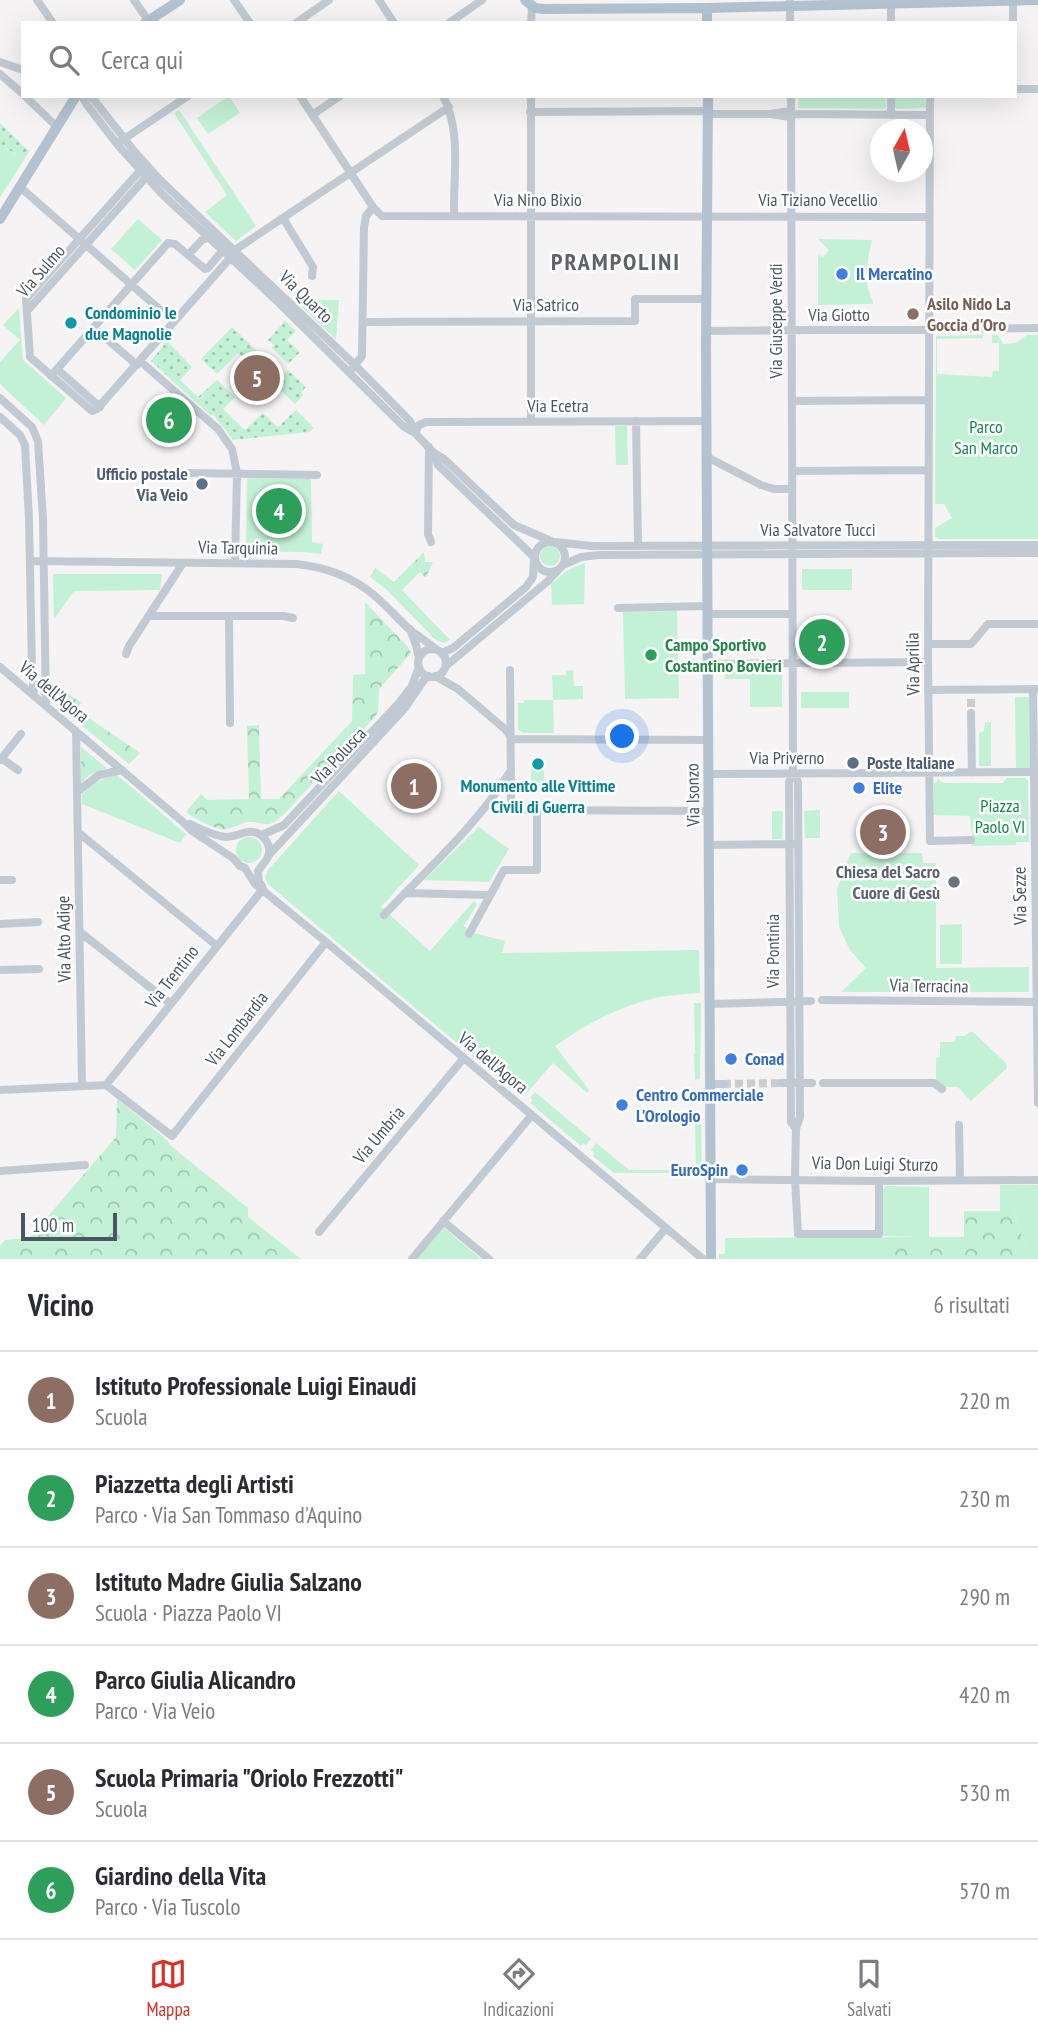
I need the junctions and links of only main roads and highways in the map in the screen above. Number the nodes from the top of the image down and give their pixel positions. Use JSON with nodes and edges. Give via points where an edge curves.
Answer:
{"nodes":[{"id":1,"x":180,"y":0,"type":"edge"},
{"id":2,"x":1013,"y":1,"type":"edge"},
{"id":3,"x":1038,"y":1,"type":"edge"},
{"id":4,"x":890,"y":2,"type":"edge"},
{"id":5,"x":528,"y":3,"type":"edge"},
{"id":6,"x":790,"y":3,"type":"edge"},
{"id":7,"x":707,"y":4,"type":"edge"},
{"id":8,"x":149,"y":21,"type":"edge"},
{"id":9,"x":75,"y":98,"type":"edge"},
{"id":10,"x":708,"y":98,"type":"edge"},
{"id":11,"x":0,"y":219,"type":"edge"},
{"id":12,"x":711,"y":1259,"type":"edge"}],
"edges":[{"from":1,"to":8,"type":"main road"},
{"from":2,"to":3,"type":"main road"},
{"from":2,"to":4,"type":"main road"},
{"from":4,"to":6,"type":"main road"},
{"from":5,"to":7,"type":"main road","via":[[544,9]]},
{"from":6,"to":7,"type":"main road"},
{"from":9,"to":11,"type":"main road"},
{"from":10,"to":12,"type":"main road","name":"Via Isonzo"}]}
